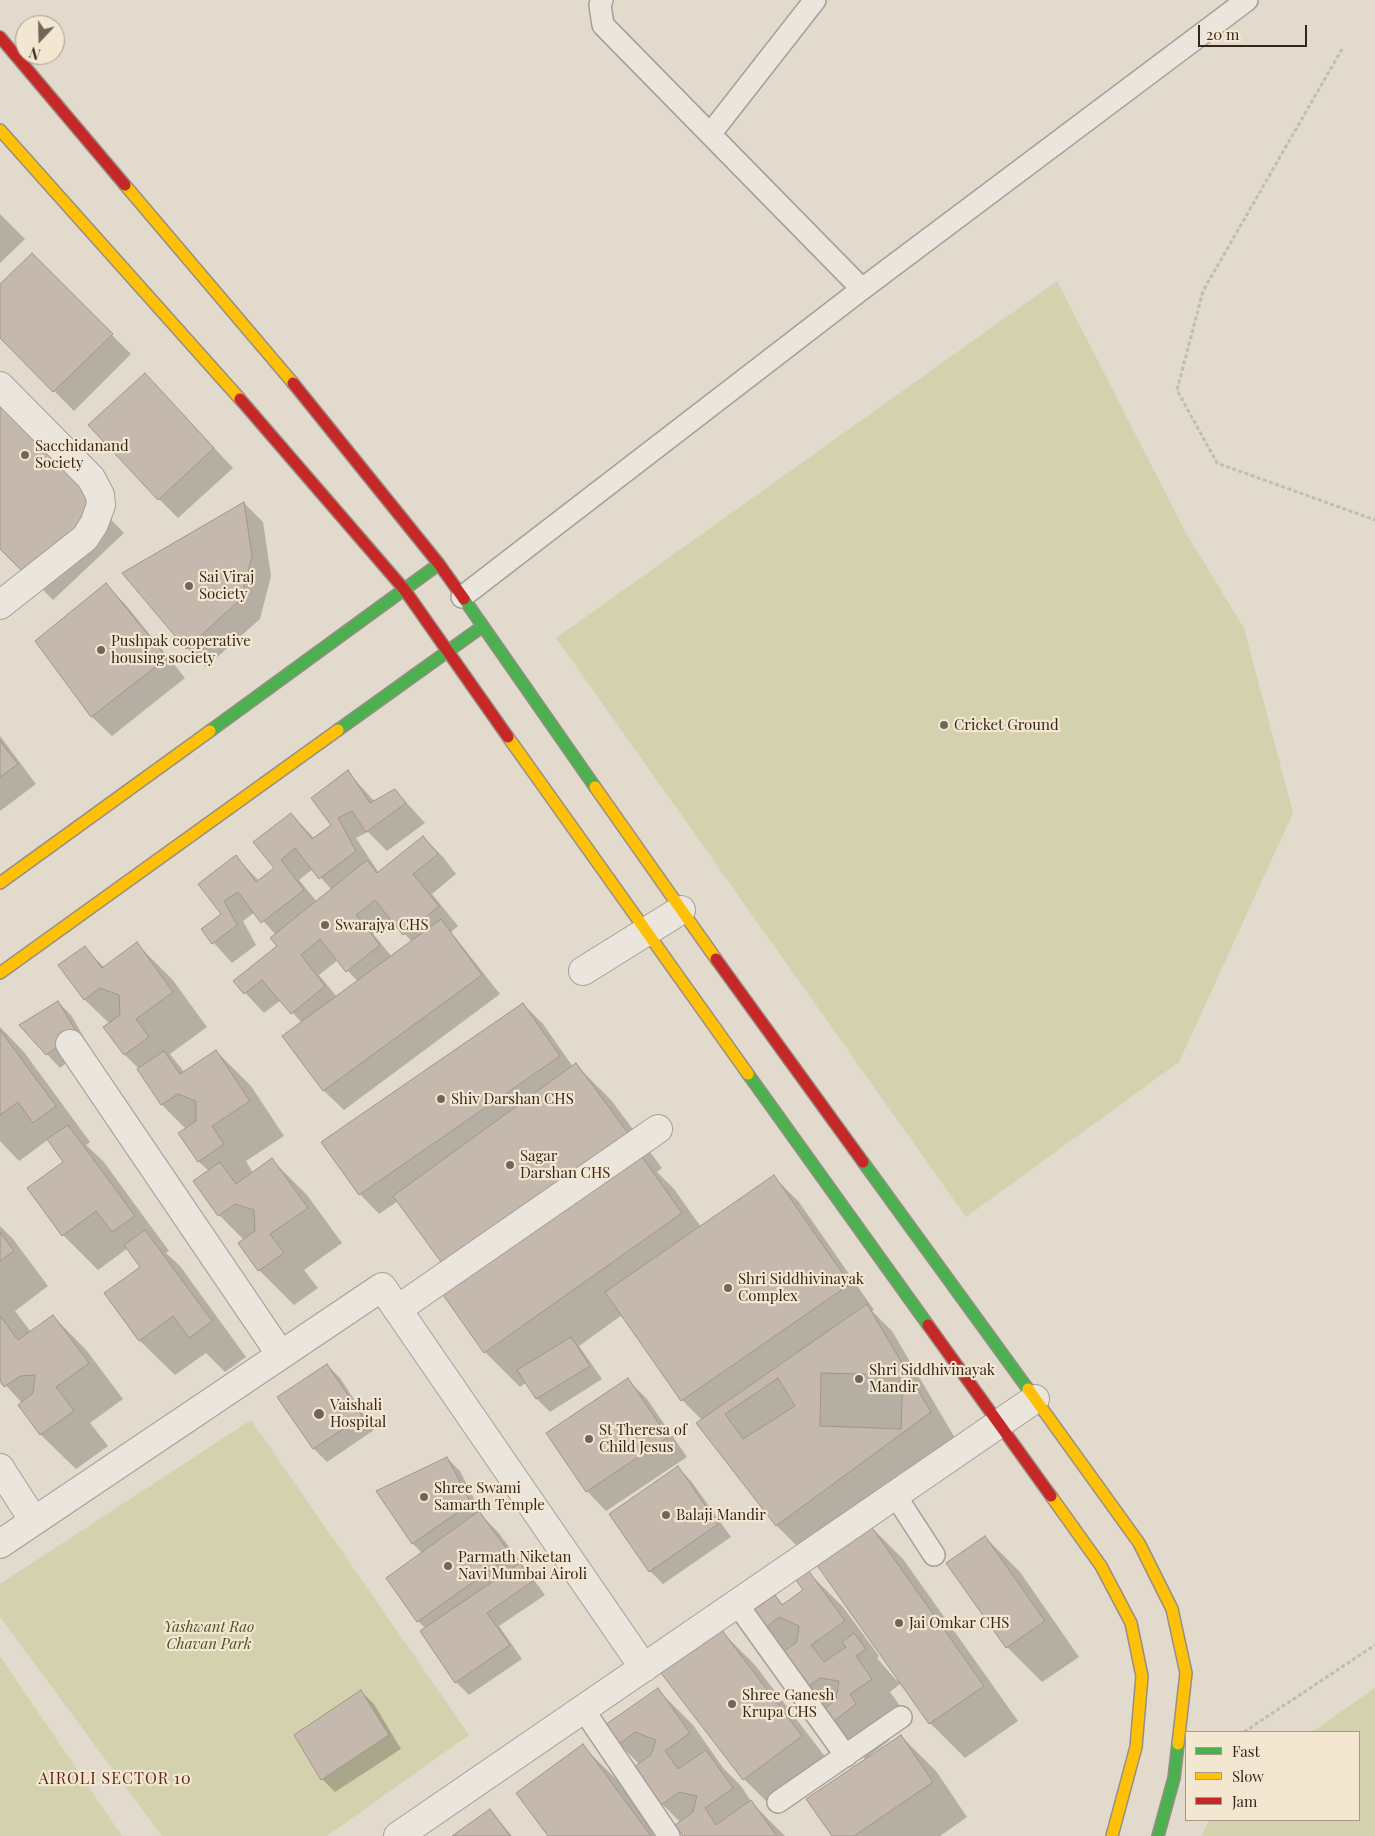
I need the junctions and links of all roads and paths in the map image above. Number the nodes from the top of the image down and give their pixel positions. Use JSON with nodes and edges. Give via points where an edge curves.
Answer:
{"nodes":[{"id":1,"x":602,"y":0,"type":"edge"},
{"id":2,"x":815,"y":0,"type":"edge"},
{"id":3,"x":1246,"y":0,"type":"edge"},
{"id":4,"x":0,"y":37,"type":"edge"},
{"id":5,"x":1342,"y":49,"type":"dead end"},
{"id":6,"x":0,"y":130,"type":"edge"},
{"id":7,"x":711,"y":133,"type":"junction"},
{"id":8,"x":862,"y":289,"type":"junction"},
{"id":9,"x":0,"y":386,"type":"edge"},
{"id":10,"x":1375,"y":520,"type":"edge"},
{"id":11,"x":438,"y":564,"type":"junction"},
{"id":12,"x":404,"y":590,"type":"junction"},
{"id":13,"x":462,"y":597,"type":"junction"},
{"id":14,"x":0,"y":606,"type":"edge"},
{"id":15,"x":482,"y":626,"type":"junction"},
{"id":16,"x":448,"y":651,"type":"junction"},
{"id":17,"x":0,"y":883,"type":"edge"},
{"id":18,"x":681,"y":910,"type":"junction"},
{"id":19,"x":646,"y":933,"type":"junction"},
{"id":20,"x":584,"y":971,"type":"dead end"},
{"id":21,"x":0,"y":973,"type":"edge"},
{"id":22,"x":70,"y":1044,"type":"dead end"},
{"id":23,"x":658,"y":1129,"type":"dead end"},
{"id":24,"x":398,"y":1310,"type":"junction"},
{"id":25,"x":281,"y":1355,"type":"junction"},
{"id":26,"x":1035,"y":1399,"type":"junction"},
{"id":27,"x":1000,"y":1423,"type":"junction"},
{"id":28,"x":0,"y":1468,"type":"edge"},
{"id":29,"x":895,"y":1495,"type":"junction"},
{"id":30,"x":34,"y":1521,"type":"junction"},
{"id":31,"x":0,"y":1544,"type":"edge"},
{"id":32,"x":934,"y":1555,"type":"dead end"},
{"id":33,"x":737,"y":1604,"type":"junction"},
{"id":34,"x":1375,"y":1645,"type":"edge"},
{"id":35,"x":644,"y":1668,"type":"junction"},
{"id":36,"x":583,"y":1709,"type":"junction"},
{"id":37,"x":901,"y":1717,"type":"dead end"},
{"id":38,"x":1246,"y":1731,"type":"edge"},
{"id":39,"x":846,"y":1756,"type":"junction"},
{"id":40,"x":778,"y":1802,"type":"dead end"},
{"id":41,"x":398,"y":1836,"type":"edge"},
{"id":42,"x":668,"y":1836,"type":"edge"},
{"id":43,"x":1112,"y":1836,"type":"edge"},
{"id":44,"x":1158,"y":1836,"type":"edge"}],
"edges":[{"from":1,"to":7,"type":"lane","via":[[603,25]]},
{"from":2,"to":7,"type":"lane"},
{"from":3,"to":8,"type":"lane"},
{"from":4,"to":11,"type":"street","via":[[308,402]]},
{"from":5,"to":10,"type":"path","via":[[1203,291],[1177,390],[1217,463]]},
{"from":6,"to":12,"type":"street","via":[[268,430]]},
{"from":7,"to":8,"type":"lane"},
{"from":8,"to":13,"type":"lane"},
{"from":9,"to":14,"type":"street","via":[[91,478],[100,495],[101,505],[85,538]]},
{"from":11,"to":12,"type":"street"},
{"from":11,"to":13,"type":"street"},
{"from":12,"to":16,"type":"street"},
{"from":12,"to":17,"type":"street"},
{"from":13,"to":15,"type":"street"},
{"from":15,"to":16,"type":"street"},
{"from":15,"to":18,"type":"street"},
{"from":16,"to":19,"type":"street"},
{"from":16,"to":21,"type":"street"},
{"from":18,"to":19,"type":"street"},
{"from":18,"to":26,"type":"street"},
{"from":19,"to":20,"type":"street"},
{"from":19,"to":27,"type":"street"},
{"from":22,"to":25,"type":"street"},
{"from":23,"to":24,"type":"street"},
{"from":24,"to":25,"type":"street","via":[[382,1287]]},
{"from":24,"to":35,"type":"street"},
{"from":25,"to":30,"type":"street"},
{"from":26,"to":27,"type":"street"},
{"from":26,"to":44,"type":"street","via":[[1139,1544],[1172,1609],[1186,1673],[1174,1778]]},
{"from":27,"to":29,"type":"street"},
{"from":27,"to":43,"type":"street","via":[[1101,1566],[1131,1623],[1142,1676],[1136,1747]]},
{"from":28,"to":30,"type":"street"},
{"from":29,"to":32,"type":"lane"},
{"from":29,"to":33,"type":"street"},
{"from":30,"to":31,"type":"street"},
{"from":33,"to":35,"type":"street"},
{"from":33,"to":39,"type":"lane"},
{"from":34,"to":38,"type":"path"},
{"from":35,"to":36,"type":"street"},
{"from":36,"to":41,"type":"street"},
{"from":36,"to":42,"type":"lane"},
{"from":37,"to":39,"type":"lane"},
{"from":39,"to":40,"type":"lane"}]}
